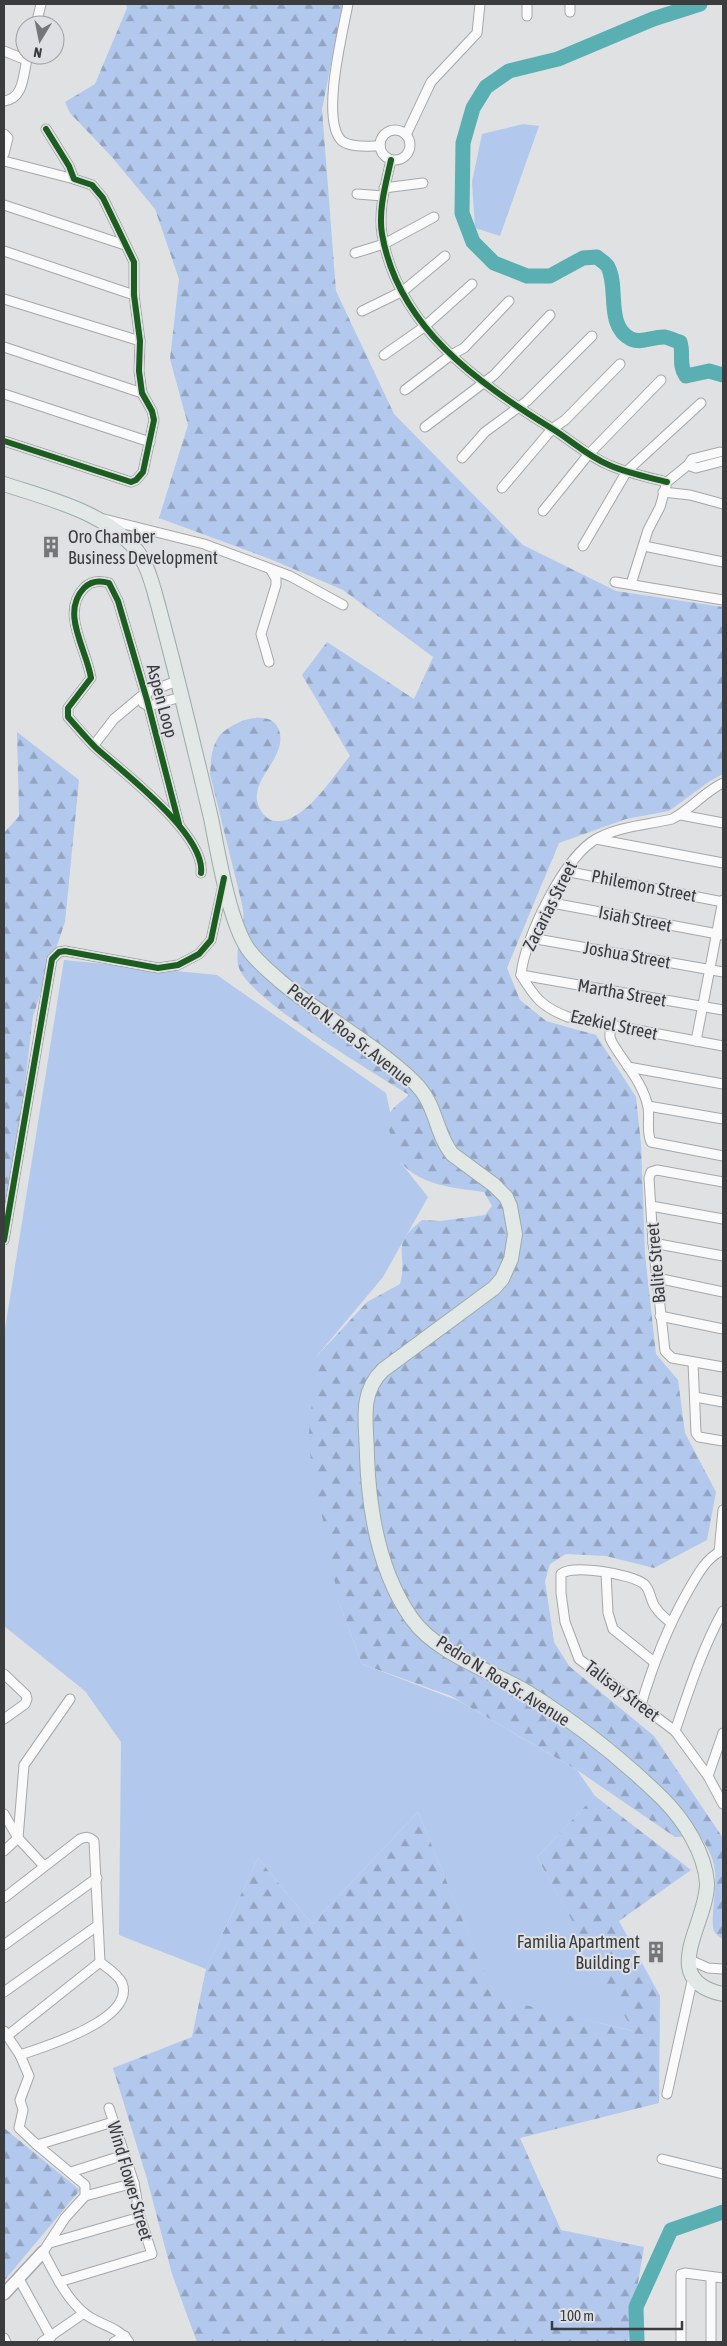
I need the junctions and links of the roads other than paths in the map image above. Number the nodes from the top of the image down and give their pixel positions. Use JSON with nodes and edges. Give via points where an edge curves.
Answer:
{"nodes":[{"id":1,"x":348,"y":4,"type":"edge"},
{"id":2,"x":480,"y":4,"type":"edge"},
{"id":3,"x":527,"y":4,"type":"edge"},
{"id":4,"x":527,"y":16,"type":"dead end"},
{"id":5,"x":26,"y":65,"type":"edge"},
{"id":6,"x":8,"y":100,"type":"edge"},
{"id":7,"x":46,"y":129,"type":"dead end"},
{"id":8,"x":4,"y":134,"type":"edge"},
{"id":9,"x":406,"y":135,"type":"junction"},
{"id":10,"x":380,"y":146,"type":"junction"},
{"id":11,"x":4,"y":154,"type":"edge"},
{"id":12,"x":391,"y":160,"type":"junction"},
{"id":13,"x":4,"y":161,"type":"edge"},
{"id":14,"x":74,"y":179,"type":"junction"},
{"id":15,"x":424,"y":183,"type":"dead end"},
{"id":16,"x":384,"y":192,"type":"junction"},
{"id":17,"x":357,"y":194,"type":"dead end"},
{"id":18,"x":4,"y":205,"type":"edge"},
{"id":19,"x":434,"y":217,"type":"dead end"},
{"id":20,"x":384,"y":244,"type":"junction"},
{"id":21,"x":125,"y":245,"type":"junction"},
{"id":22,"x":4,"y":250,"type":"edge"},
{"id":23,"x":355,"y":254,"type":"dead end"},
{"id":24,"x":445,"y":256,"type":"dead end"},
{"id":25,"x":472,"y":284,"type":"dead end"},
{"id":26,"x":403,"y":291,"type":"junction"},
{"id":27,"x":134,"y":295,"type":"junction"},
{"id":28,"x":4,"y":300,"type":"edge"},
{"id":29,"x":510,"y":301,"type":"dead end"},
{"id":30,"x":362,"y":311,"type":"dead end"},
{"id":31,"x":550,"y":316,"type":"dead end"},
{"id":32,"x":424,"y":328,"type":"junction"},
{"id":33,"x":592,"y":336,"type":"dead end"},
{"id":34,"x":140,"y":342,"type":"junction"},
{"id":35,"x":4,"y":347,"type":"edge"},
{"id":36,"x":384,"y":355,"type":"dead end"},
{"id":37,"x":451,"y":355,"type":"junction"},
{"id":38,"x":620,"y":364,"type":"dead end"},
{"id":39,"x":661,"y":380,"type":"dead end"},
{"id":40,"x":484,"y":382,"type":"junction"},
{"id":41,"x":405,"y":390,"type":"dead end"},
{"id":42,"x":142,"y":393,"type":"junction"},
{"id":43,"x":4,"y":394,"type":"edge"},
{"id":44,"x":701,"y":403,"type":"dead end"},
{"id":45,"x":516,"y":407,"type":"junction"},
{"id":46,"x":425,"y":427,"type":"dead end"},
{"id":47,"x":552,"y":429,"type":"junction"},
{"id":48,"x":4,"y":441,"type":"edge"},
{"id":49,"x":150,"y":442,"type":"junction"},
{"id":50,"x":723,"y":442,"type":"edge"},
{"id":51,"x":588,"y":455,"type":"junction"},
{"id":52,"x":462,"y":458,"type":"dead end"},
{"id":53,"x":722,"y":458,"type":"edge"},
{"id":54,"x":627,"y":471,"type":"junction"},
{"id":55,"x":667,"y":482,"type":"junction"},
{"id":56,"x":4,"y":484,"type":"edge"},
{"id":57,"x":502,"y":488,"type":"dead end"},
{"id":58,"x":663,"y":492,"type":"junction"},
{"id":59,"x":723,"y":504,"type":"edge"},
{"id":60,"x":543,"y":511,"type":"dead end"},
{"id":61,"x":94,"y":518,"type":"junction"},
{"id":62,"x":583,"y":546,"type":"dead end"},
{"id":63,"x":644,"y":546,"type":"junction"},
{"id":64,"x":723,"y":562,"type":"edge"},
{"id":65,"x":271,"y":570,"type":"junction"},
{"id":66,"x":615,"y":582,"type":"dead end"},
{"id":67,"x":631,"y":584,"type":"junction"},
{"id":68,"x":723,"y":600,"type":"edge"},
{"id":69,"x":343,"y":605,"type":"dead end"},
{"id":70,"x":269,"y":662,"type":"dead end"},
{"id":71,"x":176,"y":681,"type":"junction"},
{"id":72,"x":145,"y":693,"type":"junction"},
{"id":73,"x":181,"y":697,"type":"junction"},
{"id":74,"x":136,"y":700,"type":"junction"},
{"id":75,"x":149,"y":706,"type":"junction"},
{"id":76,"x":94,"y":745,"type":"junction"},
{"id":77,"x":723,"y":783,"type":"edge"},
{"id":78,"x":719,"y":788,"type":"edge"},
{"id":79,"x":681,"y":815,"type":"junction"},
{"id":80,"x":723,"y":823,"type":"edge"},
{"id":81,"x":179,"y":824,"type":"junction"},
{"id":82,"x":595,"y":839,"type":"junction"},
{"id":83,"x":723,"y":862,"type":"edge"},
{"id":84,"x":565,"y":871,"type":"junction"},
{"id":85,"x":201,"y":873,"type":"dead end"},
{"id":86,"x":224,"y":878,"type":"junction"},
{"id":87,"x":723,"y":901,"type":"edge"},
{"id":88,"x":548,"y":902,"type":"junction"},
{"id":89,"x":720,"y":935,"type":"edge"},
{"id":90,"x":531,"y":938,"type":"junction"},
{"id":91,"x":710,"y":969,"type":"junction"},
{"id":92,"x":723,"y":972,"type":"edge"},
{"id":93,"x":521,"y":975,"type":"junction"},
{"id":94,"x":703,"y":1007,"type":"junction"},
{"id":95,"x":723,"y":1010,"type":"edge"},
{"id":96,"x":610,"y":1026,"type":"junction"},
{"id":97,"x":696,"y":1041,"type":"junction"},
{"id":98,"x":723,"y":1046,"type":"edge"},
{"id":99,"x":628,"y":1067,"type":"junction"},
{"id":100,"x":723,"y":1084,"type":"edge"},
{"id":101,"x":648,"y":1106,"type":"junction"},
{"id":102,"x":723,"y":1119,"type":"edge"},
{"id":103,"x":723,"y":1156,"type":"edge"},
{"id":104,"x":723,"y":1182,"type":"edge"},
{"id":105,"x":651,"y":1206,"type":"junction"},
{"id":106,"x":723,"y":1220,"type":"edge"},
{"id":107,"x":4,"y":1240,"type":"edge"},
{"id":108,"x":654,"y":1243,"type":"junction"},
{"id":109,"x":723,"y":1256,"type":"edge"},
{"id":110,"x":657,"y":1278,"type":"junction"},
{"id":111,"x":723,"y":1292,"type":"edge"},
{"id":112,"x":660,"y":1316,"type":"junction"},
{"id":113,"x":723,"y":1329,"type":"edge"},
{"id":114,"x":693,"y":1362,"type":"junction"},
{"id":115,"x":723,"y":1367,"type":"edge"},
{"id":116,"x":695,"y":1397,"type":"junction"},
{"id":117,"x":723,"y":1402,"type":"edge"},
{"id":118,"x":723,"y":1441,"type":"edge"},
{"id":119,"x":723,"y":1512,"type":"edge"},
{"id":120,"x":721,"y":1553,"type":"edge"},
{"id":121,"x":606,"y":1572,"type":"junction"},
{"id":122,"x":723,"y":1612,"type":"edge"},
{"id":123,"x":670,"y":1622,"type":"junction"},
{"id":124,"x":654,"y":1662,"type":"junction"},
{"id":125,"x":4,"y":1674,"type":"edge"},
{"id":126,"x":70,"y":1699,"type":"dead end"},
{"id":127,"x":641,"y":1705,"type":"junction"},
{"id":128,"x":4,"y":1719,"type":"edge"},
{"id":129,"x":675,"y":1731,"type":"junction"},
{"id":130,"x":723,"y":1733,"type":"edge"},
{"id":131,"x":708,"y":1776,"type":"junction"},
{"id":132,"x":723,"y":1804,"type":"edge"},
{"id":133,"x":4,"y":1814,"type":"edge"},
{"id":134,"x":18,"y":1838,"type":"junction"},
{"id":135,"x":4,"y":1851,"type":"edge"},
{"id":136,"x":44,"y":1866,"type":"junction"},
{"id":137,"x":97,"y":1878,"type":"junction"},
{"id":138,"x":4,"y":1898,"type":"edge"},
{"id":139,"x":97,"y":1926,"type":"junction"},
{"id":140,"x":4,"y":1945,"type":"edge"},
{"id":141,"x":688,"y":1959,"type":"junction"},
{"id":142,"x":100,"y":1962,"type":"junction"},
{"id":143,"x":723,"y":1969,"type":"edge"},
{"id":144,"x":693,"y":1977,"type":"junction"},
{"id":145,"x":4,"y":1992,"type":"edge"},
{"id":146,"x":723,"y":1993,"type":"edge"},
{"id":147,"x":6,"y":2033,"type":"edge"},
{"id":148,"x":20,"y":2055,"type":"junction"},
{"id":149,"x":667,"y":2094,"type":"dead end"},
{"id":150,"x":109,"y":2108,"type":"dead end"},
{"id":151,"x":113,"y":2122,"type":"junction"},
{"id":152,"x":37,"y":2146,"type":"junction"},
{"id":153,"x":124,"y":2155,"type":"junction"},
{"id":154,"x":662,"y":2159,"type":"dead end"},
{"id":155,"x":70,"y":2172,"type":"junction"},
{"id":156,"x":723,"y":2174,"type":"edge"},
{"id":157,"x":134,"y":2183,"type":"junction"},
{"id":158,"x":85,"y":2196,"type":"junction"},
{"id":159,"x":140,"y":2217,"type":"junction"},
{"id":160,"x":46,"y":2247,"type":"junction"},
{"id":161,"x":711,"y":2277,"type":"junction"},
{"id":162,"x":723,"y":2278,"type":"edge"},
{"id":163,"x":19,"y":2279,"type":"junction"},
{"id":164,"x":59,"y":2282,"type":"junction"},
{"id":165,"x":4,"y":2294,"type":"edge"},
{"id":166,"x":84,"y":2313,"type":"junction"},
{"id":167,"x":51,"y":2337,"type":"junction"},
{"id":168,"x":4,"y":2338,"type":"edge"},
{"id":169,"x":127,"y":2339,"type":"edge"},
{"id":170,"x":6,"y":2342,"type":"edge"},
{"id":171,"x":42,"y":2342,"type":"edge"},
{"id":172,"x":114,"y":2342,"type":"edge"},
{"id":173,"x":681,"y":2342,"type":"edge"},
{"id":174,"x":711,"y":2342,"type":"edge"}],
"edges":[{"from":1,"to":10,"type":"street","via":[[332,91],[333,122],[342,141],[353,145]]},
{"from":2,"to":9,"type":"street","via":[[477,33],[432,82]]},
{"from":3,"to":4,"type":"street"},
{"from":5,"to":6,"type":"street","via":[[20,91]]},
{"from":7,"to":14,"type":"street"},
{"from":8,"to":11,"type":"street","via":[[8,138]]},
{"from":9,"to":10,"type":"street","via":[[391,131],[382,138]]},
{"from":9,"to":12,"type":"street","via":[[410,144],[407,154]]},
{"from":10,"to":12,"type":"street"},
{"from":12,"to":16,"type":"street"},
{"from":13,"to":14,"type":"street"},
{"from":14,"to":21,"type":"street","via":[[92,185],[103,198]]},
{"from":15,"to":16,"type":"street"},
{"from":16,"to":17,"type":"street"},
{"from":16,"to":20,"type":"street","via":[[381,222]]},
{"from":18,"to":21,"type":"street"},
{"from":19,"to":20,"type":"street"},
{"from":20,"to":23,"type":"street"},
{"from":20,"to":26,"type":"street"},
{"from":21,"to":27,"type":"street","via":[[135,270]]},
{"from":22,"to":27,"type":"street"},
{"from":24,"to":26,"type":"street"},
{"from":25,"to":32,"type":"street"},
{"from":26,"to":30,"type":"street"},
{"from":26,"to":32,"type":"street"},
{"from":27,"to":34,"type":"street"},
{"from":28,"to":34,"type":"street"},
{"from":29,"to":37,"type":"street","via":[[464,348]]},
{"from":31,"to":40,"type":"street"},
{"from":32,"to":36,"type":"street"},
{"from":32,"to":37,"type":"street"},
{"from":33,"to":45,"type":"street","via":[[527,401]]},
{"from":34,"to":42,"type":"street"},
{"from":35,"to":42,"type":"street"},
{"from":37,"to":40,"type":"street"},
{"from":37,"to":41,"type":"street"},
{"from":38,"to":47,"type":"street"},
{"from":39,"to":51,"type":"street"},
{"from":40,"to":45,"type":"street"},
{"from":40,"to":46,"type":"street"},
{"from":42,"to":49,"type":"street","via":[[154,420]]},
{"from":43,"to":49,"type":"street"},
{"from":44,"to":54,"type":"street"},
{"from":45,"to":47,"type":"street"},
{"from":45,"to":52,"type":"street"},
{"from":47,"to":51,"type":"street"},
{"from":47,"to":57,"type":"street"},
{"from":48,"to":49,"type":"street","via":[[130,482],[140,476]]},
{"from":50,"to":53,"type":"street"},
{"from":51,"to":54,"type":"street"},
{"from":51,"to":60,"type":"street"},
{"from":53,"to":55,"type":"street","via":[[692,460]]},
{"from":54,"to":55,"type":"street"},
{"from":54,"to":62,"type":"street"},
{"from":55,"to":58,"type":"street"},
{"from":56,"to":61,"type":"main road","name":"Pedro N. Roa Sr. Avenue"},
{"from":58,"to":59,"type":"street","via":[[681,493]]},
{"from":58,"to":63,"type":"street"},
{"from":61,"to":65,"type":"street","via":[[204,544]]},
{"from":61,"to":71,"type":"main road","name":"Pedro N. Roa Sr. Avenue","via":[[126,539],[147,569],[166,632]]},
{"from":63,"to":64,"type":"street"},
{"from":63,"to":67,"type":"street"},
{"from":65,"to":69,"type":"street","via":[[290,576]]},
{"from":65,"to":70,"type":"street","via":[[276,585],[261,634]]},
{"from":66,"to":67,"type":"street"},
{"from":67,"to":68,"type":"street"},
{"from":71,"to":72,"type":"street"},
{"from":71,"to":73,"type":"main road","name":"Pedro N. Roa Sr. Avenue"},
{"from":72,"to":74,"type":"street"},
{"from":72,"to":75,"type":"street","name":"Aspen Loop"},
{"from":72,"to":76,"type":"street","name":"Aspen Loop","via":[[112,588],[100,580],[86,586],[78,594],[74,612],[91,678],[67,712]]},
{"from":73,"to":75,"type":"street"},
{"from":73,"to":86,"type":"main road","name":"Pedro N. Roa Sr. Avenue"},
{"from":74,"to":75,"type":"street"},
{"from":74,"to":76,"type":"street","via":[[114,719]]},
{"from":75,"to":81,"type":"street","name":"Aspen Loop"},
{"from":76,"to":81,"type":"street"},
{"from":77,"to":78,"type":"street","name":"Zacarias Street"},
{"from":78,"to":79,"type":"street","name":"Zacarias Street"},
{"from":79,"to":80,"type":"street"},
{"from":79,"to":82,"type":"street","name":"Zacarias Street","via":[[613,830]]},
{"from":81,"to":85,"type":"street","via":[[201,858]]},
{"from":82,"to":83,"type":"street"},
{"from":82,"to":84,"type":"street","name":"Zacarias Street","via":[[577,853]]},
{"from":84,"to":87,"type":"street","name":"Philemon Street"},
{"from":84,"to":88,"type":"street","name":"Zacarias Street"},
{"from":86,"to":107,"type":"street","via":[[211,940],[199,954],[178,965],[158,968],[65,951],[52,959]]},
{"from":86,"to":141,"type":"main road","name":"Pedro N. Roa Sr. Avenue","via":[[238,928],[252,955],[297,995],[381,1054],[413,1082],[432,1106],[447,1148],[494,1185],[510,1206],[514,1245],[502,1279],[466,1311],[383,1370],[369,1387],[366,1396],[368,1478],[380,1543],[392,1580],[412,1618],[424,1632],[570,1721],[635,1774],[683,1822],[703,1862],[707,1885]]},
{"from":87,"to":89,"type":"street"},
{"from":88,"to":89,"type":"street","name":"Isiah Street"},
{"from":88,"to":90,"type":"street","name":"Zacarias Street"},
{"from":89,"to":91,"type":"street"},
{"from":90,"to":91,"type":"street","name":"Joshua Street"},
{"from":90,"to":93,"type":"street","name":"Zacarias Street"},
{"from":91,"to":92,"type":"street","name":"Joshua Street"},
{"from":91,"to":94,"type":"street"},
{"from":93,"to":94,"type":"street","name":"Martha Street"},
{"from":93,"to":96,"type":"street","name":"Ezekiel Street","via":[[534,997],[546,1007],[568,1017]]},
{"from":94,"to":95,"type":"street","name":"Martha Street"},
{"from":94,"to":97,"type":"street"},
{"from":96,"to":97,"type":"street","name":"Ezekiel Street"},
{"from":96,"to":99,"type":"street","via":[[610,1038]]},
{"from":97,"to":98,"type":"street","name":"Ezekiel Street"},
{"from":99,"to":100,"type":"street"},
{"from":99,"to":101,"type":"street"},
{"from":101,"to":102,"type":"street"},
{"from":101,"to":103,"type":"street","via":[[651,1142]]},
{"from":104,"to":105,"type":"street","name":"Balite Street","via":[[657,1170],[651,1172],[649,1178]]},
{"from":105,"to":106,"type":"street"},
{"from":105,"to":108,"type":"street","name":"Balite Street"},
{"from":108,"to":109,"type":"street"},
{"from":108,"to":110,"type":"street","name":"Balite Street"},
{"from":110,"to":111,"type":"street"},
{"from":110,"to":112,"type":"street","name":"Balite Street"},
{"from":112,"to":113,"type":"street"},
{"from":112,"to":114,"type":"street","name":"Balite Street","via":[[666,1354]]},
{"from":114,"to":115,"type":"street"},
{"from":114,"to":116,"type":"street"},
{"from":116,"to":117,"type":"street"},
{"from":116,"to":118,"type":"street","via":[[697,1435]]},
{"from":119,"to":120,"type":"street"},
{"from":120,"to":123,"type":"street","via":[[704,1564]]},
{"from":121,"to":123,"type":"street","name":"Talisay Street","via":[[626,1576],[645,1585],[657,1610]]},
{"from":121,"to":124,"type":"street","via":[[608,1614],[613,1629]]},
{"from":121,"to":127,"type":"street","name":"Talisay Street","via":[[572,1570],[561,1574],[565,1622],[579,1659]]},
{"from":122,"to":129,"type":"street","via":[[699,1662]]},
{"from":123,"to":124,"type":"street"},
{"from":124,"to":127,"type":"street"},
{"from":125,"to":128,"type":"street","via":[[26,1694],[27,1699]]},
{"from":126,"to":134,"type":"street","via":[[24,1765]]},
{"from":127,"to":129,"type":"street","name":"Talisay Street"},
{"from":129,"to":131,"type":"street","name":"Talisay Street"},
{"from":130,"to":131,"type":"street"},
{"from":131,"to":132,"type":"street","name":"Talisay Street"},
{"from":133,"to":134,"type":"street"},
{"from":134,"to":135,"type":"street"},
{"from":134,"to":136,"type":"street"},
{"from":136,"to":137,"type":"street","via":[[87,1836],[94,1840]]},
{"from":136,"to":138,"type":"street"},
{"from":137,"to":139,"type":"street"},
{"from":137,"to":140,"type":"street"},
{"from":139,"to":142,"type":"street"},
{"from":139,"to":145,"type":"street"},
{"from":141,"to":143,"type":"street","via":[[708,1968]]},
{"from":141,"to":144,"type":"main road","name":"Pedro N. Roa Sr. Avenue"},
{"from":142,"to":147,"type":"street"},
{"from":142,"to":148,"type":"street","via":[[122,1984],[122,1998],[114,2008],[85,2031]]},
{"from":144,"to":146,"type":"main road","via":[[702,1986]]},
{"from":144,"to":149,"type":"street"},
{"from":147,"to":148,"type":"street"},
{"from":148,"to":152,"type":"street","via":[[29,2076],[20,2100],[23,2110],[20,2128]]},
{"from":150,"to":151,"type":"street","name":"Wind Flower Street"},
{"from":151,"to":152,"type":"street"},
{"from":151,"to":153,"type":"street","name":"Wind Flower Street"},
{"from":152,"to":155,"type":"street"},
{"from":153,"to":155,"type":"street"},
{"from":153,"to":157,"type":"street","name":"Wind Flower Street"},
{"from":154,"to":156,"type":"street"},
{"from":155,"to":158,"type":"street","via":[[85,2185]]},
{"from":157,"to":158,"type":"street"},
{"from":157,"to":159,"type":"street","name":"Wind Flower Street"},
{"from":158,"to":160,"type":"street","via":[[65,2218]]},
{"from":159,"to":160,"type":"street"},
{"from":159,"to":164,"type":"street","name":"Wind Flower Street","via":[[152,2254]]},
{"from":160,"to":163,"type":"street"},
{"from":160,"to":164,"type":"street"},
{"from":161,"to":162,"type":"street"},
{"from":161,"to":173,"type":"street","via":[[681,2274]]},
{"from":161,"to":174,"type":"street"},
{"from":163,"to":165,"type":"street"},
{"from":163,"to":167,"type":"street"},
{"from":164,"to":166,"type":"street"},
{"from":166,"to":167,"type":"street"},
{"from":166,"to":169,"type":"street"},
{"from":167,"to":171,"type":"street"},
{"from":168,"to":170,"type":"street"},
{"from":169,"to":172,"type":"street"}]}
